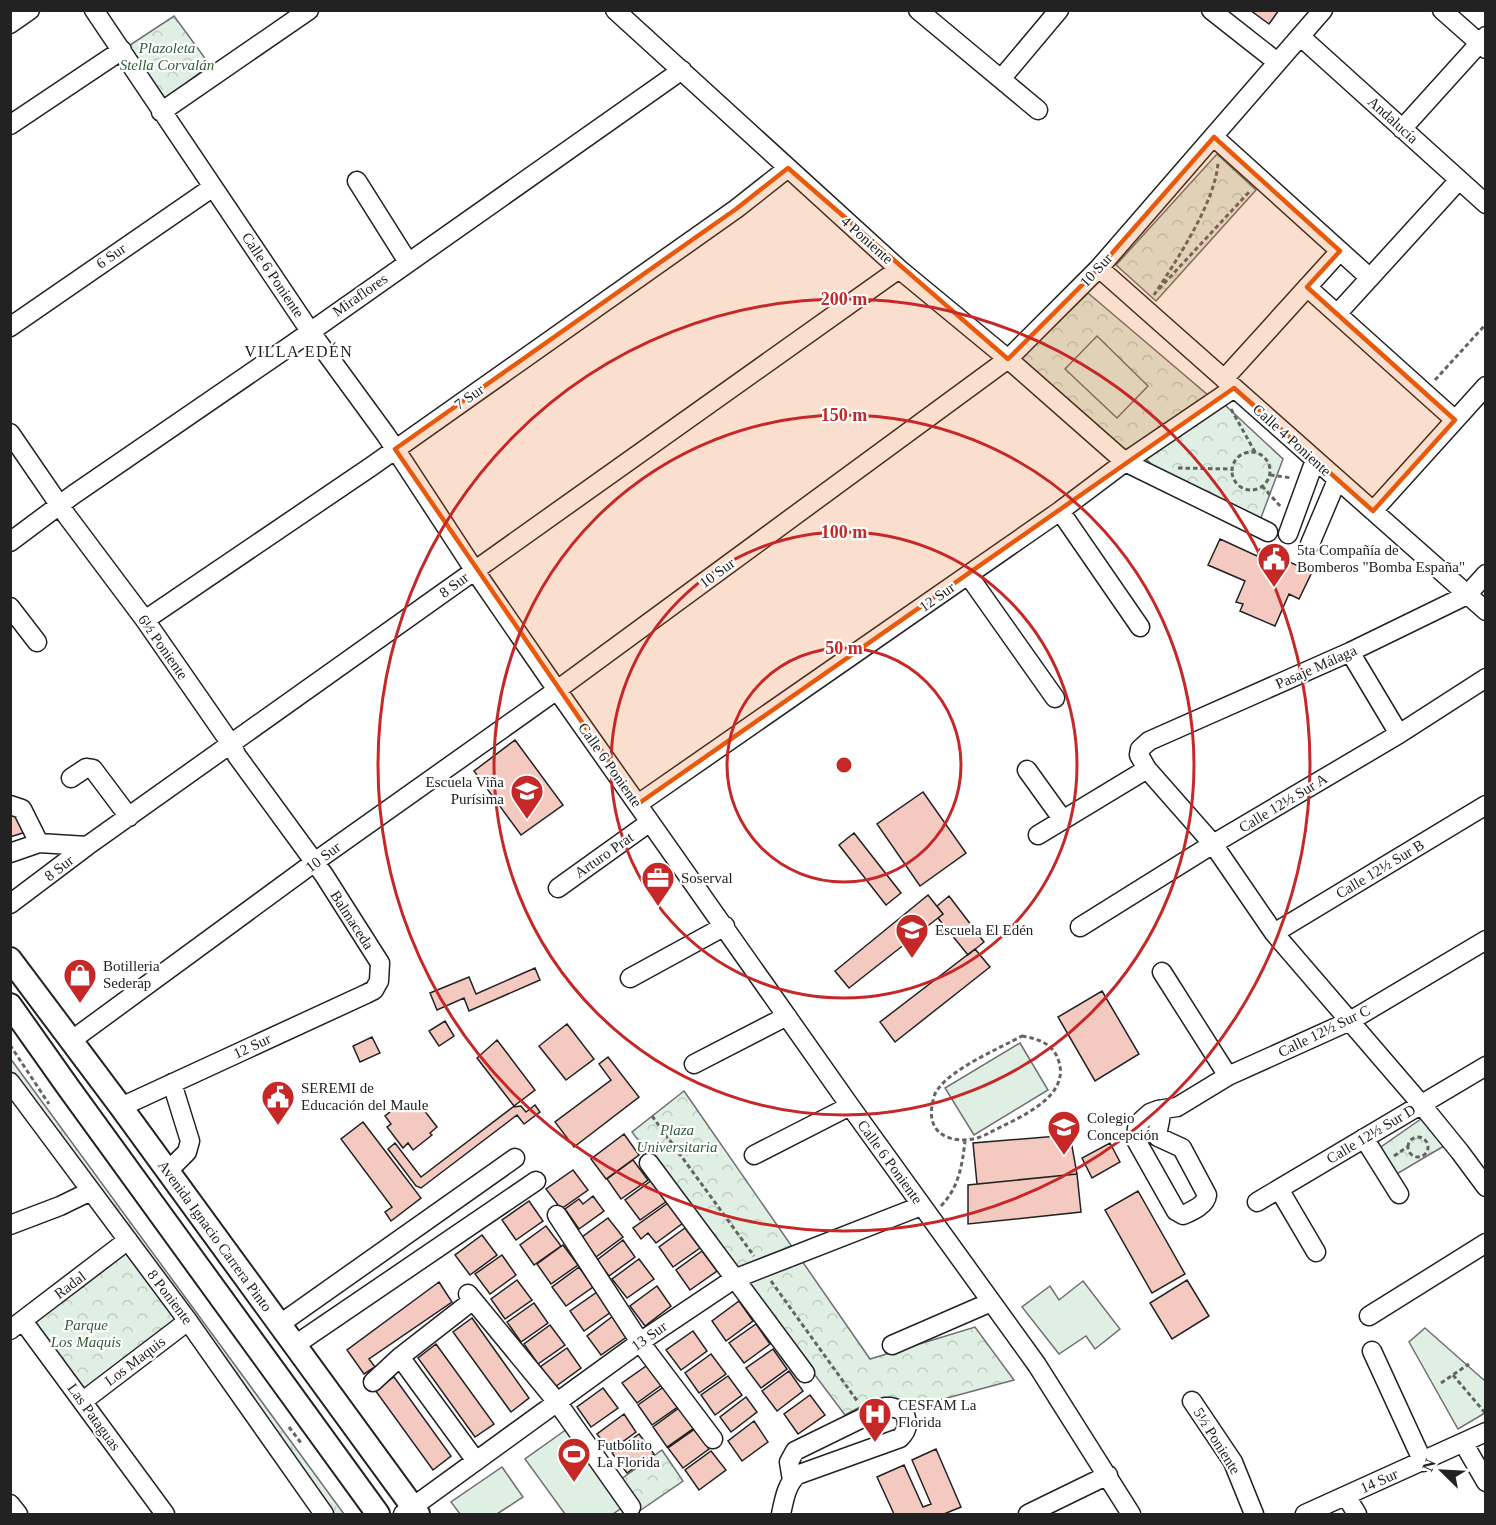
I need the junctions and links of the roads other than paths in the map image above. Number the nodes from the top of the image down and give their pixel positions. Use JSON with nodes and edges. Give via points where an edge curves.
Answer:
{"nodes":[{"id":1,"x":30,"y":10,"type":"edge"},
{"id":2,"x":94,"y":10,"type":"edge"},
{"id":3,"x":309,"y":10,"type":"edge"},
{"id":4,"x":615,"y":10,"type":"edge"},
{"id":5,"x":918,"y":10,"type":"edge"},
{"id":6,"x":1059,"y":10,"type":"edge"},
{"id":7,"x":1211,"y":10,"type":"edge"},
{"id":8,"x":1323,"y":10,"type":"edge"},
{"id":9,"x":1443,"y":10,"type":"edge"},
{"id":10,"x":10,"y":24,"type":"edge"},
{"id":11,"x":1300,"y":37,"type":"junction"},
{"id":12,"x":1483,"y":43,"type":"edge"},
{"id":13,"x":122,"y":50,"type":"junction"},
{"id":14,"x":1277,"y":62,"type":"junction"},
{"id":15,"x":682,"y":70,"type":"junction"},
{"id":16,"x":1001,"y":78,"type":"junction"},
{"id":17,"x":1038,"y":110,"type":"dead end"},
{"id":18,"x":161,"y":112,"type":"junction"},
{"id":19,"x":10,"y":125,"type":"edge"},
{"id":20,"x":1402,"y":129,"type":"junction"},
{"id":21,"x":1214,"y":137,"type":"junction"},
{"id":22,"x":788,"y":168,"type":"junction"},
{"id":23,"x":1459,"y":180,"type":"junction"},
{"id":24,"x":357,"y":181,"type":"dead end"},
{"id":25,"x":213,"y":187,"type":"junction"},
{"id":26,"x":1485,"y":204,"type":"edge"},
{"id":27,"x":1340,"y":251,"type":"junction"},
{"id":28,"x":408,"y":262,"type":"junction"},
{"id":29,"x":1099,"y":268,"type":"junction"},
{"id":30,"x":899,"y":269,"type":"junction"},
{"id":31,"x":1370,"y":278,"type":"junction"},
{"id":32,"x":1307,"y":287,"type":"junction"},
{"id":33,"x":1337,"y":314,"type":"junction"},
{"id":34,"x":10,"y":327,"type":"edge"},
{"id":35,"x":310,"y":331,"type":"junction"},
{"id":36,"x":1008,"y":359,"type":"junction"},
{"id":37,"x":1485,"y":386,"type":"edge"},
{"id":38,"x":1227,"y":388,"type":"junction"},
{"id":39,"x":1455,"y":420,"type":"junction"},
{"id":40,"x":10,"y":433,"type":"edge"},
{"id":41,"x":395,"y":449,"type":"junction"},
{"id":42,"x":1315,"y":460,"type":"junction"},
{"id":43,"x":1125,"y":462,"type":"junction"},
{"id":44,"x":1337,"y":480,"type":"junction"},
{"id":45,"x":61,"y":504,"type":"junction"},
{"id":46,"x":1060,"y":511,"type":"junction"},
{"id":47,"x":1373,"y":512,"type":"junction"},
{"id":48,"x":1290,"y":527,"type":"road end"},
{"id":49,"x":1268,"y":532,"type":"dead end"},
{"id":50,"x":10,"y":542,"type":"edge"},
{"id":51,"x":1310,"y":544,"type":"dead end"},
{"id":52,"x":475,"y":571,"type":"junction"},
{"id":53,"x":1485,"y":574,"type":"edge"},
{"id":54,"x":968,"y":575,"type":"junction"},
{"id":55,"x":1467,"y":595,"type":"junction"},
{"id":56,"x":10,"y":607,"type":"edge"},
{"id":57,"x":1485,"y":611,"type":"edge"},
{"id":58,"x":145,"y":620,"type":"junction"},
{"id":59,"x":1140,"y":627,"type":"dead end"},
{"id":60,"x":38,"y":642,"type":"dead end"},
{"id":61,"x":1350,"y":652,"type":"junction"},
{"id":62,"x":1485,"y":678,"type":"edge"},
{"id":63,"x":557,"y":690,"type":"junction"},
{"id":64,"x":1055,"y":698,"type":"dead end"},
{"id":65,"x":1400,"y":734,"type":"junction"},
{"id":66,"x":231,"y":744,"type":"junction"},
{"id":67,"x":1147,"y":769,"type":"junction"},
{"id":68,"x":1027,"y":770,"type":"dead end"},
{"id":69,"x":70,"y":778,"type":"dead end"},
{"id":70,"x":638,"y":804,"type":"junction"},
{"id":71,"x":10,"y":805,"type":"edge"},
{"id":72,"x":1485,"y":805,"type":"edge"},
{"id":73,"x":129,"y":817,"type":"junction"},
{"id":74,"x":1063,"y":820,"type":"junction"},
{"id":75,"x":650,"y":822,"type":"junction"},
{"id":76,"x":1038,"y":835,"type":"dead end"},
{"id":77,"x":39,"y":843,"type":"junction"},
{"id":78,"x":1213,"y":844,"type":"junction"},
{"id":79,"x":87,"y":846,"type":"junction"},
{"id":80,"x":10,"y":853,"type":"edge"},
{"id":81,"x":314,"y":862,"type":"junction"},
{"id":82,"x":558,"y":888,"type":"dead end"},
{"id":83,"x":10,"y":904,"type":"edge"},
{"id":84,"x":725,"y":926,"type":"junction"},
{"id":85,"x":1080,"y":927,"type":"dead end"},
{"id":86,"x":1274,"y":933,"type":"junction"},
{"id":87,"x":1485,"y":940,"type":"edge"},
{"id":88,"x":10,"y":959,"type":"edge"},
{"id":89,"x":1162,"y":972,"type":"dead end"},
{"id":90,"x":630,"y":978,"type":"dead end"},
{"id":91,"x":379,"y":981,"type":"joint"},
{"id":92,"x":10,"y":1005,"type":"edge"},
{"id":93,"x":787,"y":1016,"type":"junction"},
{"id":94,"x":1350,"y":1022,"type":"junction"},
{"id":95,"x":72,"y":1040,"type":"junction"},
{"id":96,"x":694,"y":1064,"type":"dead end"},
{"id":97,"x":1485,"y":1066,"type":"edge"},
{"id":98,"x":1228,"y":1076,"type":"junction"},
{"id":99,"x":10,"y":1082,"type":"edge"},
{"id":100,"x":172,"y":1083,"type":"junction"},
{"id":101,"x":1421,"y":1104,"type":"junction"},
{"id":102,"x":850,"y":1106,"type":"junction"},
{"id":103,"x":121,"y":1107,"type":"junction"},
{"id":104,"x":1158,"y":1110,"type":"junction"},
{"id":105,"x":1364,"y":1138,"type":"junction"},
{"id":106,"x":754,"y":1155,"type":"dead end"},
{"id":107,"x":514,"y":1158,"type":"dead end"},
{"id":108,"x":649,"y":1163,"type":"dead end"},
{"id":109,"x":168,"y":1171,"type":"junction"},
{"id":110,"x":536,"y":1181,"type":"dead end"},
{"id":111,"x":1485,"y":1187,"type":"edge"},
{"id":112,"x":1280,"y":1189,"type":"junction"},
{"id":113,"x":91,"y":1191,"type":"junction"},
{"id":114,"x":1399,"y":1194,"type":"dead end"},
{"id":115,"x":1257,"y":1202,"type":"dead end"},
{"id":116,"x":925,"y":1212,"type":"junction"},
{"id":117,"x":557,"y":1215,"type":"dead end"},
{"id":118,"x":10,"y":1225,"type":"edge"},
{"id":119,"x":129,"y":1240,"type":"junction"},
{"id":120,"x":1485,"y":1243,"type":"edge"},
{"id":121,"x":1316,"y":1252,"type":"dead end"},
{"id":122,"x":734,"y":1279,"type":"junction"},
{"id":123,"x":991,"y":1302,"type":"junction"},
{"id":124,"x":1369,"y":1316,"type":"dead end"},
{"id":125,"x":188,"y":1321,"type":"junction"},
{"id":126,"x":280,"y":1324,"type":"junction"},
{"id":127,"x":17,"y":1326,"type":"edge"},
{"id":128,"x":640,"y":1342,"type":"junction"},
{"id":129,"x":295,"y":1345,"type":"junction"},
{"id":130,"x":892,"y":1345,"type":"dead end"},
{"id":131,"x":1372,"y":1351,"type":"dead end"},
{"id":132,"x":400,"y":1357,"type":"junction"},
{"id":133,"x":806,"y":1373,"type":"dead end"},
{"id":134,"x":373,"y":1382,"type":"dead end"},
{"id":135,"x":83,"y":1401,"type":"junction"},
{"id":136,"x":1192,"y":1401,"type":"dead end"},
{"id":137,"x":557,"y":1402,"type":"junction"},
{"id":138,"x":1485,"y":1432,"type":"edge"},
{"id":139,"x":712,"y":1439,"type":"dead end"},
{"id":140,"x":1464,"y":1444,"type":"junction"},
{"id":141,"x":476,"y":1461,"type":"junction"},
{"id":142,"x":1423,"y":1462,"type":"junction"},
{"id":143,"x":1108,"y":1475,"type":"junction"},
{"id":144,"x":792,"y":1480,"type":"junction"},
{"id":145,"x":1485,"y":1482,"type":"edge"},
{"id":146,"x":1346,"y":1496,"type":"junction"},
{"id":147,"x":10,"y":1504,"type":"edge"},
{"id":148,"x":631,"y":1507,"type":"dead end"},
{"id":149,"x":411,"y":1513,"type":"edge"},
{"id":150,"x":18,"y":1515,"type":"edge"},
{"id":151,"x":165,"y":1515,"type":"edge"},
{"id":152,"x":324,"y":1515,"type":"edge"},
{"id":153,"x":378,"y":1515,"type":"edge"},
{"id":154,"x":781,"y":1515,"type":"edge"},
{"id":155,"x":1028,"y":1515,"type":"edge"},
{"id":156,"x":1131,"y":1515,"type":"edge"},
{"id":157,"x":1254,"y":1515,"type":"edge"},
{"id":158,"x":1305,"y":1515,"type":"edge"},
{"id":159,"x":1357,"y":1515,"type":"edge"}],
"edges":[{"from":1,"to":10,"type":"street"},
{"from":2,"to":13,"type":"street","name":"Calle 6 Poniente"},
{"from":3,"to":18,"type":"street"},
{"from":4,"to":15,"type":"street","name":"4 Poniente"},
{"from":5,"to":16,"type":"street"},
{"from":6,"to":16,"type":"street"},
{"from":7,"to":14,"type":"street"},
{"from":8,"to":11,"type":"street","name":"10 Sur"},
{"from":9,"to":12,"type":"street"},
{"from":11,"to":14,"type":"street","name":"10 Sur"},
{"from":11,"to":20,"type":"street","name":"Andalucía"},
{"from":12,"to":20,"type":"street"},
{"from":13,"to":18,"type":"street","name":"Calle 6 Poniente"},
{"from":13,"to":19,"type":"street"},
{"from":14,"to":21,"type":"street","name":"10 Sur"},
{"from":15,"to":22,"type":"street","name":"4 Poniente"},
{"from":15,"to":28,"type":"street","name":"Miraflores"},
{"from":16,"to":17,"type":"street"},
{"from":18,"to":25,"type":"street","name":"Calle 6 Poniente"},
{"from":20,"to":23,"type":"street","name":"Andalucía"},
{"from":21,"to":27,"type":"street"},
{"from":21,"to":29,"type":"street","name":"10 Sur"},
{"from":22,"to":30,"type":"street","name":"4 Poniente"},
{"from":22,"to":41,"type":"street","name":"7 Sur","via":[[736,209]]},
{"from":23,"to":26,"type":"street","name":"Andalucía"},
{"from":23,"to":31,"type":"street"},
{"from":24,"to":28,"type":"street"},
{"from":25,"to":34,"type":"street","name":"6 Sur"},
{"from":25,"to":35,"type":"street","name":"Calle 6 Poniente"},
{"from":27,"to":31,"type":"street"},
{"from":27,"to":32,"type":"street","name":"12 Sur"},
{"from":28,"to":35,"type":"street","name":"Miraflores"},
{"from":29,"to":36,"type":"street","name":"10 Sur"},
{"from":29,"to":38,"type":"street","name":"Calle 4 Poniente"},
{"from":30,"to":36,"type":"street","name":"4 Poniente"},
{"from":30,"to":52,"type":"street","name":"8 Sur"},
{"from":31,"to":33,"type":"street"},
{"from":32,"to":33,"type":"street"},
{"from":32,"to":38,"type":"street","name":"12 Sur"},
{"from":33,"to":39,"type":"street"},
{"from":35,"to":41,"type":"street","name":"Calle 6 Poniente"},
{"from":35,"to":45,"type":"street","name":"Miraflores"},
{"from":36,"to":43,"type":"street","name":"4 Poniente"},
{"from":36,"to":63,"type":"street","name":"10 Sur"},
{"from":37,"to":39,"type":"street"},
{"from":38,"to":42,"type":"street","name":"Calle 4 Poniente"},
{"from":38,"to":43,"type":"street","name":"12 Sur"},
{"from":39,"to":47,"type":"street"},
{"from":40,"to":45,"type":"street","name":"6½ Poniente"},
{"from":41,"to":52,"type":"street","name":"Calle 6 Poniente"},
{"from":41,"to":58,"type":"street","name":"7 Sur"},
{"from":42,"to":44,"type":"street","name":"Calle 4 Poniente"},
{"from":42,"to":48,"type":"street"},
{"from":43,"to":46,"type":"street","name":"12 Sur"},
{"from":43,"to":49,"type":"street","name":"4 Poniente"},
{"from":44,"to":47,"type":"street","name":"Calle 4 Poniente"},
{"from":44,"to":51,"type":"street"},
{"from":45,"to":50,"type":"street","name":"Miraflores"},
{"from":45,"to":58,"type":"street","name":"6½ Poniente"},
{"from":46,"to":54,"type":"street","name":"12 Sur"},
{"from":46,"to":59,"type":"street"},
{"from":47,"to":55,"type":"street","name":"Calle 4 Poniente"},
{"from":52,"to":63,"type":"street","name":"Calle 6 Poniente"},
{"from":52,"to":66,"type":"street","name":"8 Sur"},
{"from":53,"to":55,"type":"street","name":"Pasaje Málaga"},
{"from":54,"to":64,"type":"street"},
{"from":54,"to":70,"type":"street","name":"12 Sur"},
{"from":55,"to":57,"type":"street","name":"Calle 4 Poniente"},
{"from":55,"to":61,"type":"street","name":"Pasaje Málaga"},
{"from":56,"to":60,"type":"street"},
{"from":58,"to":66,"type":"street","name":"6½ Poniente"},
{"from":61,"to":65,"type":"street"},
{"from":61,"to":67,"type":"street","name":"Pasaje Málaga","via":[[1149,741],[1140,749],[1140,759]]},
{"from":62,"to":65,"type":"street","name":"Calle 12½ Sur A"},
{"from":63,"to":70,"type":"street","name":"Calle 6 Poniente"},
{"from":63,"to":81,"type":"street","name":"10 Sur"},
{"from":65,"to":78,"type":"street","name":"Calle 12½ Sur A"},
{"from":66,"to":73,"type":"street","name":"8 Sur"},
{"from":66,"to":81,"type":"street","name":"6½ Poniente"},
{"from":67,"to":74,"type":"street"},
{"from":67,"to":78,"type":"street"},
{"from":68,"to":74,"type":"street"},
{"from":69,"to":73,"type":"street","via":[[86,768],[93,769]]},
{"from":70,"to":75,"type":"street","name":"Calle 6 Poniente"},
{"from":71,"to":77,"type":"street","via":[[22,809]]},
{"from":72,"to":86,"type":"street","name":"Calle 12½ Sur B"},
{"from":73,"to":79,"type":"street","name":"8 Sur"},
{"from":74,"to":76,"type":"street"},
{"from":75,"to":82,"type":"street","name":"Arturo Prat"},
{"from":75,"to":84,"type":"street","name":"Calle 6 Poniente"},
{"from":77,"to":79,"type":"street"},
{"from":77,"to":80,"type":"street"},
{"from":78,"to":85,"type":"street","name":"Calle 12½ Sur A"},
{"from":78,"to":86,"type":"street"},
{"from":79,"to":83,"type":"street","name":"8 Sur"},
{"from":81,"to":91,"type":"street","name":"Balmaceda","via":[[380,963]]},
{"from":81,"to":95,"type":"street","name":"10 Sur"},
{"from":84,"to":90,"type":"street"},
{"from":84,"to":93,"type":"street","name":"Calle 6 Poniente"},
{"from":86,"to":94,"type":"street"},
{"from":87,"to":94,"type":"street","name":"Calle 12½ Sur C"},
{"from":88,"to":95,"type":"main road","name":"Avenida Ignacio Carrera Pinto"},
{"from":89,"to":98,"type":"street"},
{"from":91,"to":100,"type":"street","name":"12 Sur","via":[[366,994]]},
{"from":92,"to":153,"type":"main road"},
{"from":93,"to":96,"type":"street"},
{"from":93,"to":102,"type":"street","name":"Calle 6 Poniente"},
{"from":94,"to":98,"type":"street","name":"Calle 12½ Sur C"},
{"from":94,"to":101,"type":"street"},
{"from":95,"to":103,"type":"main road","name":"Avenida Ignacio Carrera Pinto"},
{"from":97,"to":101,"type":"street","name":"Calle 12½ Sur D"},
{"from":98,"to":104,"type":"street","name":"Calle 12½ Sur C","via":[[1177,1107]]},
{"from":99,"to":113,"type":"street","name":"8 Poniente"},
{"from":100,"to":103,"type":"street","name":"12 Sur"},
{"from":100,"to":109,"type":"street","via":[[190,1141],[187,1152]]},
{"from":101,"to":105,"type":"street","name":"Calle 12½ Sur D"},
{"from":101,"to":111,"type":"street"},
{"from":102,"to":106,"type":"street"},
{"from":102,"to":116,"type":"street","name":"Calle 6 Poniente"},
{"from":103,"to":109,"type":"main road","name":"Avenida Ignacio Carrera Pinto"},
{"from":104,"to":104,"type":"street","via":[[1141,1121],[1136,1140],[1176,1211],[1183,1215],[1203,1204],[1208,1195],[1182,1149],[1158,1137]]},
{"from":105,"to":112,"type":"street","name":"Calle 12½ Sur D"},
{"from":105,"to":114,"type":"street"},
{"from":107,"to":126,"type":"street"},
{"from":108,"to":122,"type":"street"},
{"from":109,"to":126,"type":"main road","name":"Avenida Ignacio Carrera Pinto"},
{"from":110,"to":129,"type":"street"},
{"from":112,"to":115,"type":"street","name":"Calle 12½ Sur D"},
{"from":112,"to":121,"type":"street"},
{"from":113,"to":118,"type":"street"},
{"from":113,"to":119,"type":"street","name":"8 Poniente"},
{"from":116,"to":122,"type":"street","name":"13 Sur"},
{"from":116,"to":123,"type":"street","name":"Calle 6 Poniente"},
{"from":117,"to":128,"type":"street"},
{"from":119,"to":125,"type":"street","name":"8 Poniente"},
{"from":119,"to":127,"type":"street","name":"Radal"},
{"from":120,"to":124,"type":"street"},
{"from":122,"to":128,"type":"street","name":"13 Sur"},
{"from":122,"to":133,"type":"street"},
{"from":123,"to":130,"type":"street"},
{"from":123,"to":143,"type":"street","name":"Calle 6 Poniente"},
{"from":125,"to":135,"type":"street","name":"Los Maquis"},
{"from":125,"to":152,"type":"street","name":"8 Poniente"},
{"from":126,"to":129,"type":"main road","name":"Avenida Ignacio Carrera Pinto"},
{"from":127,"to":135,"type":"street","name":"Las Pataguas"},
{"from":128,"to":137,"type":"street","name":"13 Sur"},
{"from":128,"to":139,"type":"street"},
{"from":129,"to":149,"type":"main road","name":"Avenida Ignacio Carrera Pinto"},
{"from":131,"to":142,"type":"street"},
{"from":132,"to":134,"type":"street"},
{"from":132,"to":137,"type":"street","via":[[470,1298]]},
{"from":132,"to":141,"type":"street"},
{"from":135,"to":151,"type":"street","name":"Las Pataguas"},
{"from":136,"to":157,"type":"street","name":"5½ Poniente","via":[[1233,1462]]},
{"from":137,"to":141,"type":"street","name":"13 Sur"},
{"from":137,"to":148,"type":"street"},
{"from":138,"to":140,"type":"street","name":"14 Sur"},
{"from":140,"to":142,"type":"street","name":"14 Sur"},
{"from":140,"to":145,"type":"street"},
{"from":141,"to":149,"type":"street","name":"13 Sur"},
{"from":142,"to":146,"type":"street","name":"14 Sur"},
{"from":143,"to":155,"type":"street"},
{"from":143,"to":156,"type":"street","name":"Calle 6 Poniente"},
{"from":144,"to":144,"type":"street","via":[[806,1471],[900,1438],[908,1427],[904,1411],[885,1407],[795,1451],[789,1462]]},
{"from":144,"to":154,"type":"street"},
{"from":146,"to":158,"type":"street","name":"14 Sur"},
{"from":146,"to":159,"type":"street"},
{"from":147,"to":150,"type":"street"}]}
